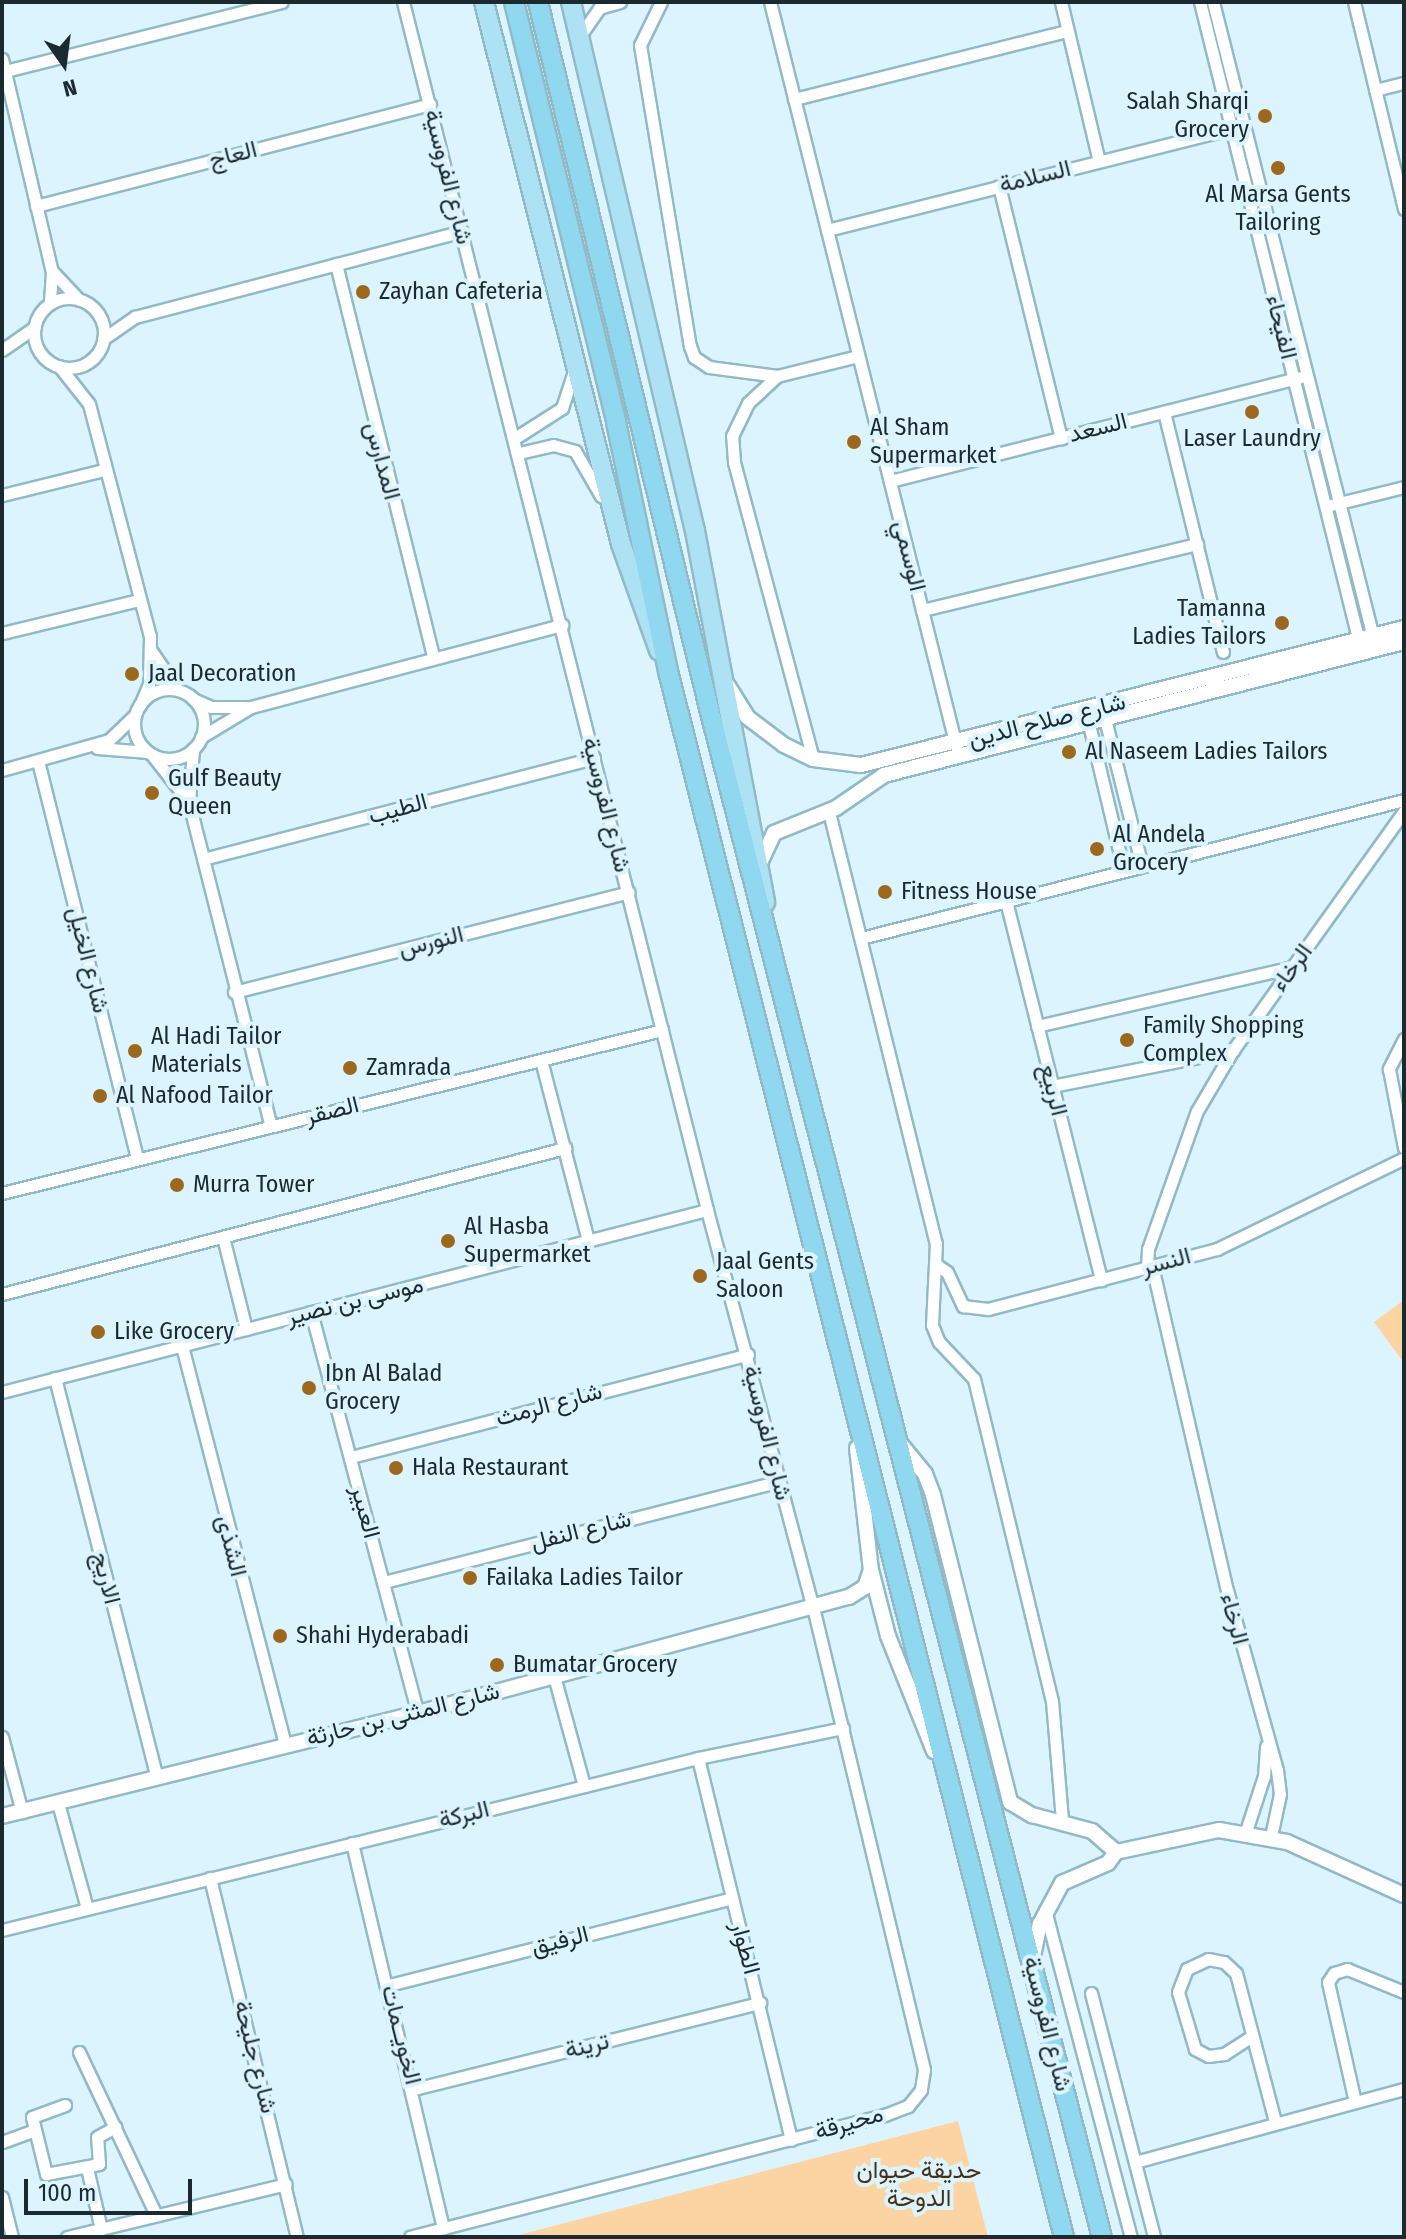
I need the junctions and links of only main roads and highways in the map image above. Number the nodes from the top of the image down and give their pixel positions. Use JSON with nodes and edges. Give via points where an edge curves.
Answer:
{"nodes":[{"id":1,"x":484,"y":2,"type":"edge"},
{"id":2,"x":514,"y":2,"type":"edge"},
{"id":3,"x":538,"y":2,"type":"edge"},
{"id":4,"x":571,"y":2,"type":"edge"},
{"id":5,"x":669,"y":675,"type":"junction"},
{"id":6,"x":772,"y":955,"type":"junction"},
{"id":7,"x":1064,"y":2237,"type":"edge"},
{"id":8,"x":1102,"y":2237,"type":"edge"}],
"edges":[{"from":1,"to":5,"type":"main road","name":"شارع الفروسية","via":[[621,544]]},
{"from":2,"to":5,"type":"highway","name":"شارع الفروسية","via":[[616,422]]},
{"from":3,"to":6,"type":"highway","name":"شارع الفروسية"},
{"from":4,"to":6,"type":"main road","name":"شارع الفروسية","via":[[724,674]]},
{"from":5,"to":7,"type":"highway","name":"شارع الفروسية"},
{"from":6,"to":8,"type":"highway","name":"شارع الفروسية"}]}
